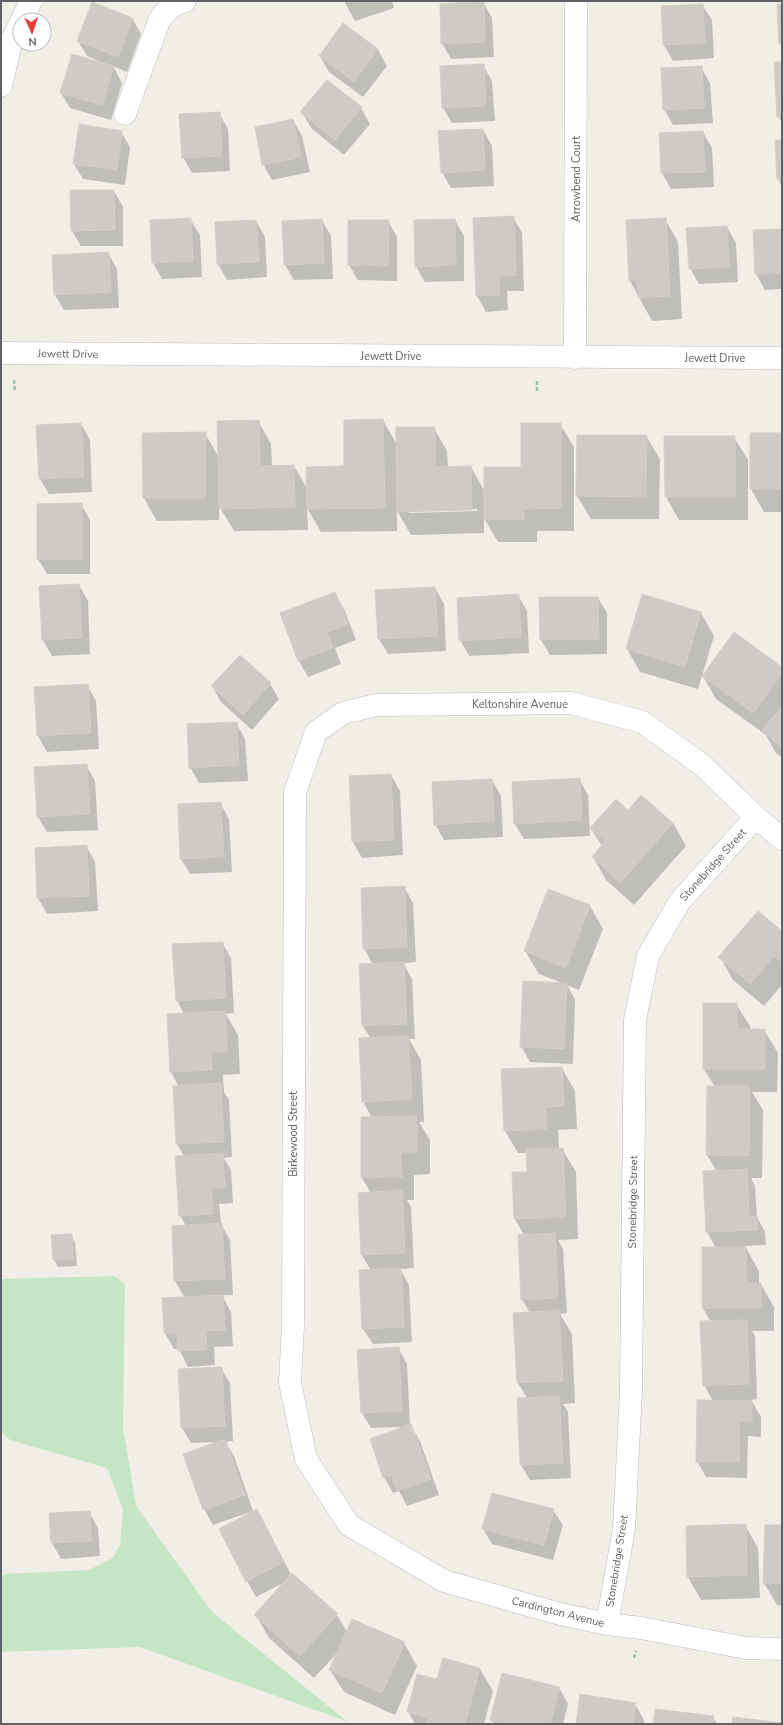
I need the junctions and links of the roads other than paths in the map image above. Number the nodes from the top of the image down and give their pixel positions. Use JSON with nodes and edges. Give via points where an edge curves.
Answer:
{"nodes":[{"id":1,"x":31,"y":1,"type":"edge"},
{"id":2,"x":185,"y":1,"type":"edge"},
{"id":3,"x":576,"y":1,"type":"edge"},
{"id":4,"x":26,"y":12,"type":"edge"},
{"id":5,"x":12,"y":40,"type":"edge"},
{"id":6,"x":1,"y":86,"type":"edge"},
{"id":7,"x":125,"y":114,"type":"dead end"},
{"id":8,"x":1,"y":353,"type":"edge"},
{"id":9,"x":575,"y":358,"type":"junction"},
{"id":10,"x":782,"y":358,"type":"edge"},
{"id":11,"x":316,"y":732,"type":"joint"},
{"id":12,"x":756,"y":817,"type":"junction"},
{"id":13,"x":782,"y":840,"type":"edge"},
{"id":14,"x":349,"y":1525,"type":"joint"},
{"id":15,"x":607,"y":1624,"type":"junction"},
{"id":16,"x":782,"y":1649,"type":"edge"}],
"edges":[{"from":1,"to":4,"type":"street"},
{"from":2,"to":7,"type":"street","via":[[173,5],[159,21]]},
{"from":3,"to":9,"type":"street","name":"Arrowbend Court"},
{"from":5,"to":6,"type":"street"},
{"from":8,"to":9,"type":"street","name":"Jewett Drive"},
{"from":9,"to":10,"type":"street","name":"Jewett Drive"},
{"from":11,"to":12,"type":"street","name":"Keltonshire Avenue","via":[[343,713],[376,705],[571,703],[642,722],[702,765]]},
{"from":11,"to":14,"type":"street","name":"Birkewood Street","via":[[295,792],[293,1325],[290,1383],[306,1459]]},
{"from":12,"to":13,"type":"street","name":"Keltonshire Avenue"},
{"from":12,"to":15,"type":"street","name":"Stonebridge Street","via":[[680,901],[648,956],[635,1020],[631,1390],[624,1529]]},
{"from":14,"to":15,"type":"street","name":"Cardington Avenue","via":[[444,1581],[560,1614]]},
{"from":15,"to":16,"type":"street","name":"Cardington Avenue","via":[[746,1648]]}]}
